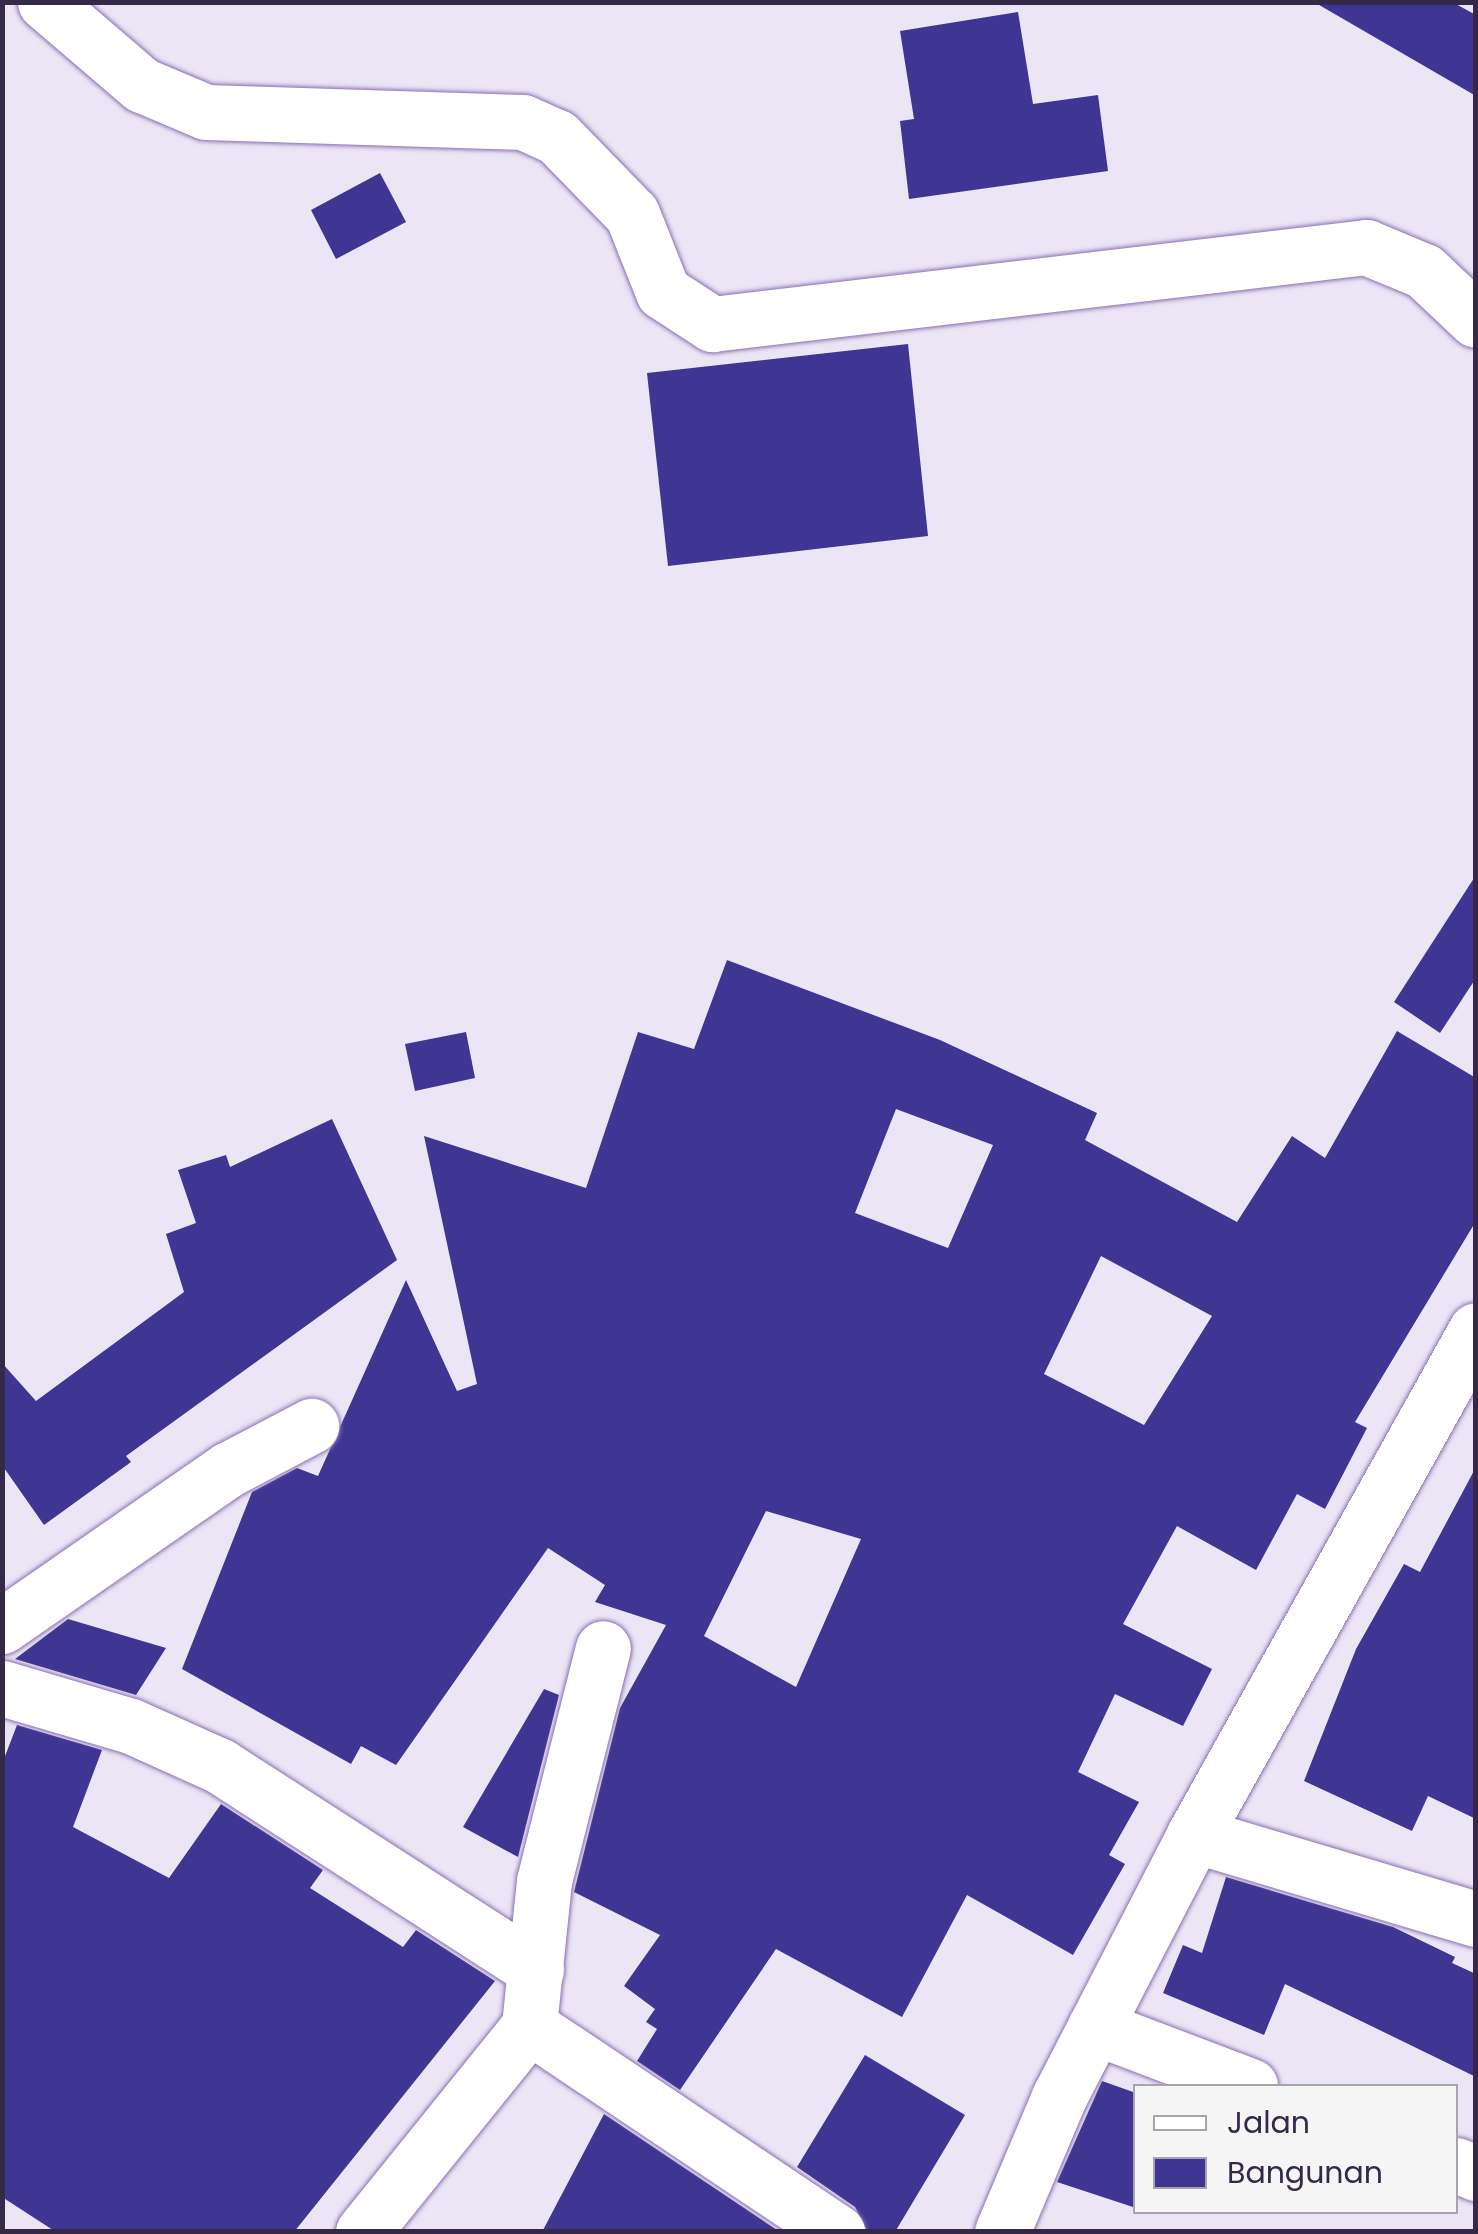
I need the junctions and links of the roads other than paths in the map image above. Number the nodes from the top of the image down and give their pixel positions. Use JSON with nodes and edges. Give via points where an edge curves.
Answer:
{"nodes":[{"id":1,"x":45,"y":2,"type":"edge"},
{"id":2,"x":1476,"y":320,"type":"edge"},
{"id":3,"x":1476,"y":1330,"type":"edge"},
{"id":4,"x":311,"y":1426,"type":"dead end"},
{"id":5,"x":2,"y":1626,"type":"edge"},
{"id":6,"x":603,"y":1648,"type":"dead end"},
{"id":7,"x":2,"y":1688,"type":"edge"},
{"id":8,"x":1194,"y":1835,"type":"junction"},
{"id":9,"x":1476,"y":1919,"type":"edge"},
{"id":10,"x":536,"y":1970,"type":"junction"},
{"id":11,"x":528,"y":2026,"type":"junction"},
{"id":12,"x":1095,"y":2027,"type":"junction"},
{"id":13,"x":1245,"y":2084,"type":"edge"},
{"id":14,"x":363,"y":2232,"type":"edge"},
{"id":15,"x":837,"y":2232,"type":"edge"},
{"id":16,"x":1002,"y":2232,"type":"edge"}],
"edges":[{"from":1,"to":2,"type":"street","via":[[142,84],[206,112],[523,122],[557,137],[632,214],[663,292],[712,324],[1366,247],[1424,272]]},
{"from":3,"to":8,"type":"street"},
{"from":4,"to":5,"type":"street","via":[[229,1469]]},
{"from":6,"to":10,"type":"street","via":[[544,1881]]},
{"from":7,"to":10,"type":"street","via":[[131,1726],[220,1766]]},
{"from":8,"to":9,"type":"street"},
{"from":8,"to":12,"type":"street"},
{"from":10,"to":11,"type":"street"},
{"from":11,"to":14,"type":"street"},
{"from":11,"to":15,"type":"street"},
{"from":12,"to":13,"type":"street"},
{"from":12,"to":16,"type":"street"}]}
